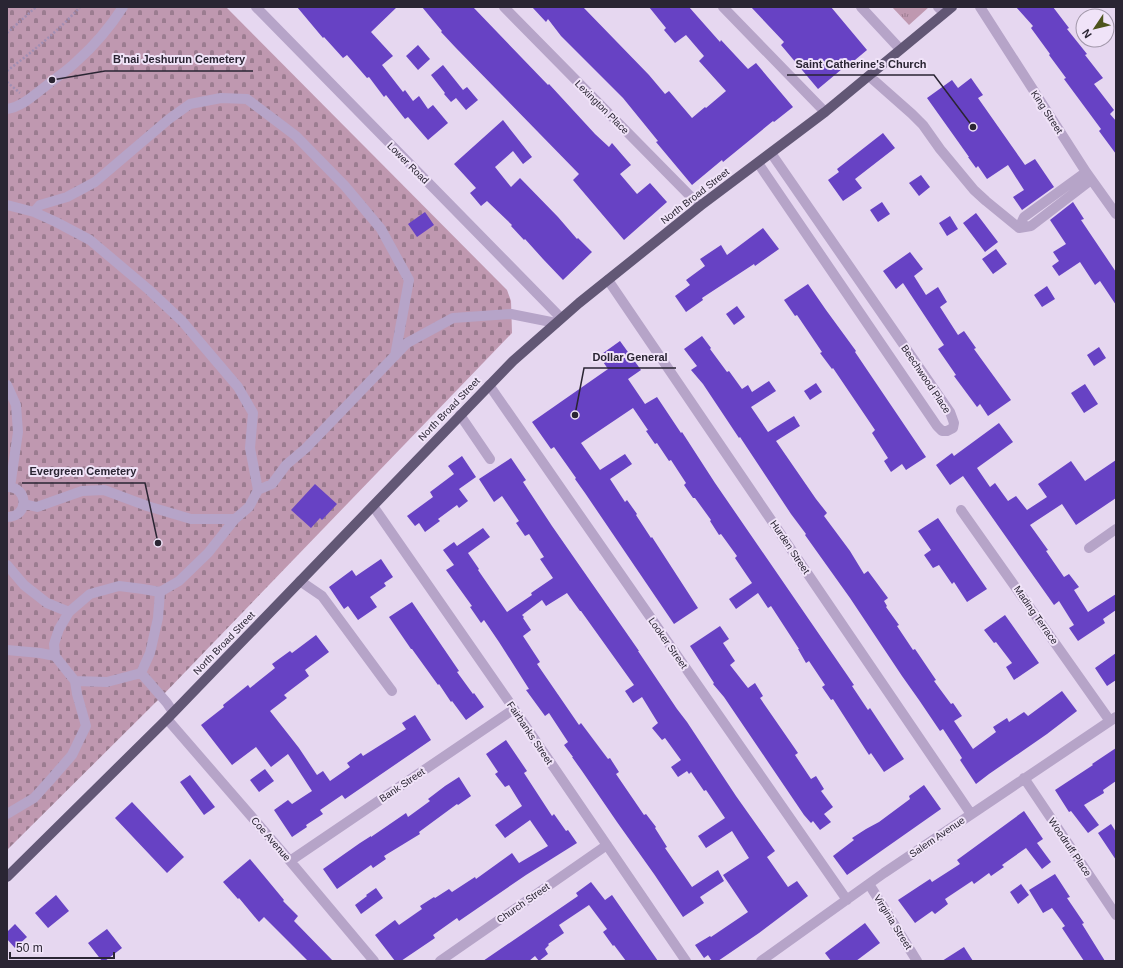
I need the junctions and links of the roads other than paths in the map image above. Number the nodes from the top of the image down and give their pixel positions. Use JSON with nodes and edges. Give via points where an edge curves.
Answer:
{"nodes":[{"id":1,"x":123,"y":7,"type":"edge"},
{"id":2,"x":256,"y":7,"type":"edge"},
{"id":3,"x":504,"y":7,"type":"edge"},
{"id":4,"x":724,"y":7,"type":"edge"},
{"id":5,"x":861,"y":7,"type":"edge"},
{"id":6,"x":980,"y":7,"type":"edge"},
{"id":7,"x":945,"y":9,"type":"edge"},
{"id":8,"x":900,"y":49,"type":"junction"},
{"id":9,"x":869,"y":76,"type":"junction"},
{"id":10,"x":7,"y":109,"type":"edge"},
{"id":11,"x":825,"y":112,"type":"junction"},
{"id":12,"x":771,"y":153,"type":"junction"},
{"id":13,"x":758,"y":163,"type":"junction"},
{"id":14,"x":1088,"y":176,"type":"junction"},
{"id":15,"x":7,"y":205,"type":"edge"},
{"id":16,"x":700,"y":206,"type":"junction"},
{"id":17,"x":34,"y":212,"type":"junction"},
{"id":18,"x":1116,"y":214,"type":"edge"},
{"id":19,"x":840,"y":253,"type":"junction"},
{"id":20,"x":826,"y":262,"type":"junction"},
{"id":21,"x":608,"y":280,"type":"junction"},
{"id":22,"x":559,"y":320,"type":"junction"},
{"id":23,"x":898,"y":339,"type":"junction"},
{"id":24,"x":884,"y":348,"type":"junction"},
{"id":25,"x":395,"y":356,"type":"junction"},
{"id":26,"x":7,"y":385,"type":"edge"},
{"id":27,"x":489,"y":385,"type":"junction"},
{"id":28,"x":460,"y":416,"type":"junction"},
{"id":29,"x":490,"y":459,"type":"dead end"},
{"id":30,"x":8,"y":487,"type":"edge"},
{"id":31,"x":258,"y":490,"type":"junction"},
{"id":32,"x":24,"y":504,"type":"junction"},
{"id":33,"x":373,"y":506,"type":"junction"},
{"id":34,"x":961,"y":510,"type":"dead end"},
{"id":35,"x":7,"y":517,"type":"edge"},
{"id":36,"x":235,"y":520,"type":"junction"},
{"id":37,"x":1116,"y":529,"type":"edge"},
{"id":38,"x":1090,"y":548,"type":"dead end"},
{"id":39,"x":7,"y":565,"type":"edge"},
{"id":40,"x":300,"y":581,"type":"junction"},
{"id":41,"x":160,"y":592,"type":"junction"},
{"id":42,"x":69,"y":612,"type":"junction"},
{"id":43,"x":7,"y":650,"type":"edge"},
{"id":44,"x":55,"y":656,"type":"junction"},
{"id":45,"x":141,"y":673,"type":"junction"},
{"id":46,"x":75,"y":681,"type":"junction"},
{"id":47,"x":392,"y":692,"type":"dead end"},
{"id":48,"x":514,"y":708,"type":"junction"},
{"id":49,"x":170,"y":716,"type":"junction"},
{"id":50,"x":1113,"y":719,"type":"edge"},
{"id":51,"x":1024,"y":778,"type":"junction"},
{"id":52,"x":7,"y":814,"type":"edge"},
{"id":53,"x":971,"y":814,"type":"junction"},
{"id":54,"x":607,"y":845,"type":"junction"},
{"id":55,"x":290,"y":861,"type":"junction"},
{"id":56,"x":7,"y":877,"type":"edge"},
{"id":57,"x":869,"y":884,"type":"junction"},
{"id":58,"x":846,"y":900,"type":"junction"},
{"id":59,"x":1116,"y":915,"type":"edge"},
{"id":60,"x":374,"y":961,"type":"edge"},
{"id":61,"x":440,"y":961,"type":"edge"},
{"id":62,"x":686,"y":961,"type":"edge"},
{"id":63,"x":761,"y":961,"type":"edge"},
{"id":64,"x":917,"y":961,"type":"edge"}],
"edges":[{"from":1,"to":10,"type":"street","via":[[97,42],[77,61],[28,100]]},
{"from":2,"to":22,"type":"street","name":"Lower Road"},
{"from":3,"to":16,"type":"street","name":"Lexington Place"},
{"from":4,"to":11,"type":"street"},
{"from":5,"to":8,"type":"street"},
{"from":6,"to":14,"type":"street","name":"King Street"},
{"from":7,"to":8,"type":"main road","name":"North Broad Street"},
{"from":8,"to":9,"type":"main road","name":"North Broad Street"},
{"from":9,"to":11,"type":"main road","name":"North Broad Street"},
{"from":9,"to":14,"type":"street","via":[[923,125],[974,190],[1019,228],[1024,218]]},
{"from":11,"to":12,"type":"main road","name":"North Broad Street"},
{"from":12,"to":13,"type":"main road","name":"North Broad Street"},
{"from":12,"to":19,"type":"street","name":"Beechwood Place"},
{"from":13,"to":16,"type":"main road","name":"North Broad Street"},
{"from":13,"to":20,"type":"street","name":"Beechwood Place"},
{"from":14,"to":18,"type":"street","name":"King Street"},
{"from":15,"to":17,"type":"street"},
{"from":16,"to":21,"type":"main road","name":"North Broad Street"},
{"from":17,"to":25,"type":"street","via":[[40,205],[67,197],[95,182],[190,104],[221,98],[247,99],[296,136],[382,228],[409,280]]},
{"from":17,"to":31,"type":"street","via":[[90,240],[148,289],[182,321],[238,387],[252,413],[250,448]]},
{"from":19,"to":20,"type":"street"},
{"from":19,"to":23,"type":"street","name":"Beechwood Place"},
{"from":20,"to":24,"type":"street","name":"Beechwood Place"},
{"from":21,"to":22,"type":"main road","name":"North Broad Street"},
{"from":21,"to":53,"type":"street","name":"Hurden Street"},
{"from":22,"to":25,"type":"street","via":[[511,314],[453,318],[407,343]]},
{"from":22,"to":27,"type":"main road","name":"North Broad Street"},
{"from":23,"to":24,"type":"street"},
{"from":23,"to":24,"type":"street","name":"Beechwood Place","via":[[950,412],[954,422],[953,428],[942,431]]},
{"from":25,"to":31,"type":"street","via":[[306,448],[286,465],[272,484]]},
{"from":26,"to":30,"type":"street","via":[[16,405],[18,432]]},
{"from":27,"to":28,"type":"main road","name":"North Broad Street"},
{"from":27,"to":58,"type":"street","name":"Looker Street"},
{"from":28,"to":29,"type":"street"},
{"from":28,"to":33,"type":"main road","name":"North Broad Street"},
{"from":30,"to":32,"type":"street","via":[[22,494]]},
{"from":31,"to":36,"type":"street","via":[[249,507]]},
{"from":32,"to":35,"type":"street","via":[[20,512]]},
{"from":32,"to":36,"type":"street","via":[[37,507],[82,491],[104,490],[191,519]]},
{"from":33,"to":40,"type":"main road","name":"North Broad Street"},
{"from":33,"to":48,"type":"street","name":"Fairbanks Street"},
{"from":34,"to":50,"type":"street","name":"Mading Terrace"},
{"from":36,"to":41,"type":"street","via":[[208,553],[180,581]]},
{"from":37,"to":38,"type":"street"},
{"from":39,"to":42,"type":"street","via":[[24,585],[47,603]]},
{"from":40,"to":47,"type":"street","via":[[322,596]]},
{"from":40,"to":49,"type":"main road","name":"North Broad Street"},
{"from":41,"to":42,"type":"street","via":[[119,586],[90,594]]},
{"from":41,"to":45,"type":"street","via":[[158,618],[150,653]]},
{"from":42,"to":44,"type":"street","via":[[54,644]]},
{"from":43,"to":44,"type":"street"},
{"from":44,"to":46,"type":"street"},
{"from":45,"to":46,"type":"street","via":[[107,682]]},
{"from":45,"to":49,"type":"street","name":"Coe Avenue","via":[[167,703]]},
{"from":46,"to":52,"type":"street","via":[[86,726],[78,743],[72,754],[34,798]]},
{"from":48,"to":54,"type":"street","name":"Fairbanks Street"},
{"from":48,"to":55,"type":"street","name":"Bank Street"},
{"from":49,"to":55,"type":"street","name":"Coe Avenue","via":[[187,744]]},
{"from":49,"to":56,"type":"main road","name":"North Broad Street"},
{"from":50,"to":51,"type":"street","name":"Salem Avenue"},
{"from":51,"to":53,"type":"street","name":"Salem Avenue"},
{"from":51,"to":59,"type":"street","name":"Woodruff Place"},
{"from":53,"to":57,"type":"street","name":"Salem Avenue"},
{"from":54,"to":61,"type":"street","name":"Church Street"},
{"from":54,"to":62,"type":"street","name":"Fairbanks Street"},
{"from":55,"to":60,"type":"street","name":"Coe Avenue"},
{"from":57,"to":58,"type":"street","name":"Salem Avenue"},
{"from":57,"to":64,"type":"street","name":"Virginia Street"},
{"from":58,"to":63,"type":"street","name":"Salem Avenue"}]}
